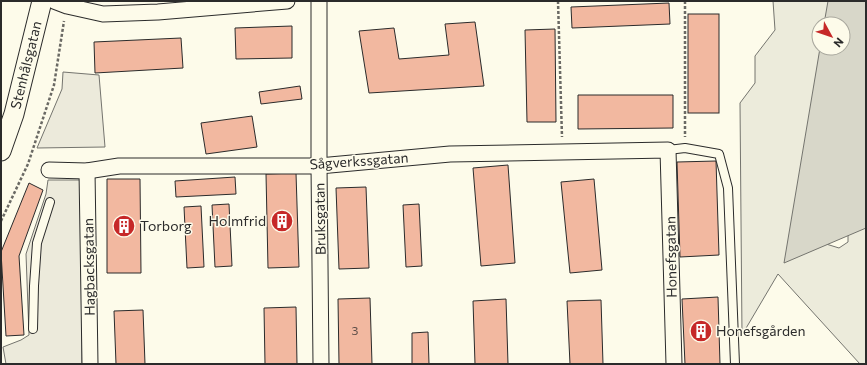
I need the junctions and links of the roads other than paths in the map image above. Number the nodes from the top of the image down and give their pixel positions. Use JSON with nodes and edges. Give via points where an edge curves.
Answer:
{"nodes":[{"id":1,"x":42,"y":1,"type":"edge"},
{"id":2,"x":287,"y":1,"type":"edge"},
{"id":3,"x":319,"y":1,"type":"edge"},
{"id":4,"x":60,"y":3,"type":"edge"},
{"id":5,"x":668,"y":150,"type":"junction"},
{"id":6,"x":1,"y":151,"type":"edge"},
{"id":7,"x":319,"y":166,"type":"junction"},
{"id":8,"x":49,"y":170,"type":"dead end"},
{"id":9,"x":87,"y":171,"type":"junction"},
{"id":10,"x":50,"y":202,"type":"dead end"},
{"id":11,"x":33,"y":329,"type":"dead end"},
{"id":12,"x":90,"y":364,"type":"edge"},
{"id":13,"x":321,"y":364,"type":"edge"},
{"id":14,"x":674,"y":364,"type":"edge"},
{"id":15,"x":735,"y":364,"type":"edge"}],
"edges":[{"from":1,"to":6,"type":"street","name":"Stenhålsgatan","via":[[14,114]]},
{"from":2,"to":4,"type":"street","via":[[102,14]]},
{"from":3,"to":7,"type":"street","name":"Bruksgatan"},
{"from":5,"to":7,"type":"street","name":"Sågverkssgatan","via":[[450,154]]},
{"from":5,"to":14,"type":"street","name":"Honefsgatan"},
{"from":5,"to":15,"type":"lane","via":[[685,148],[719,154],[728,188]]},
{"from":7,"to":9,"type":"street","name":"Sågverkssgatan","via":[[119,166]]},
{"from":7,"to":13,"type":"street","name":"Bruksgatan"},
{"from":8,"to":9,"type":"street","name":"Sågverkssgatan"},
{"from":9,"to":12,"type":"street","name":"Hagbacksgatan"},
{"from":10,"to":11,"type":"lane","via":[[37,243]]}]}
